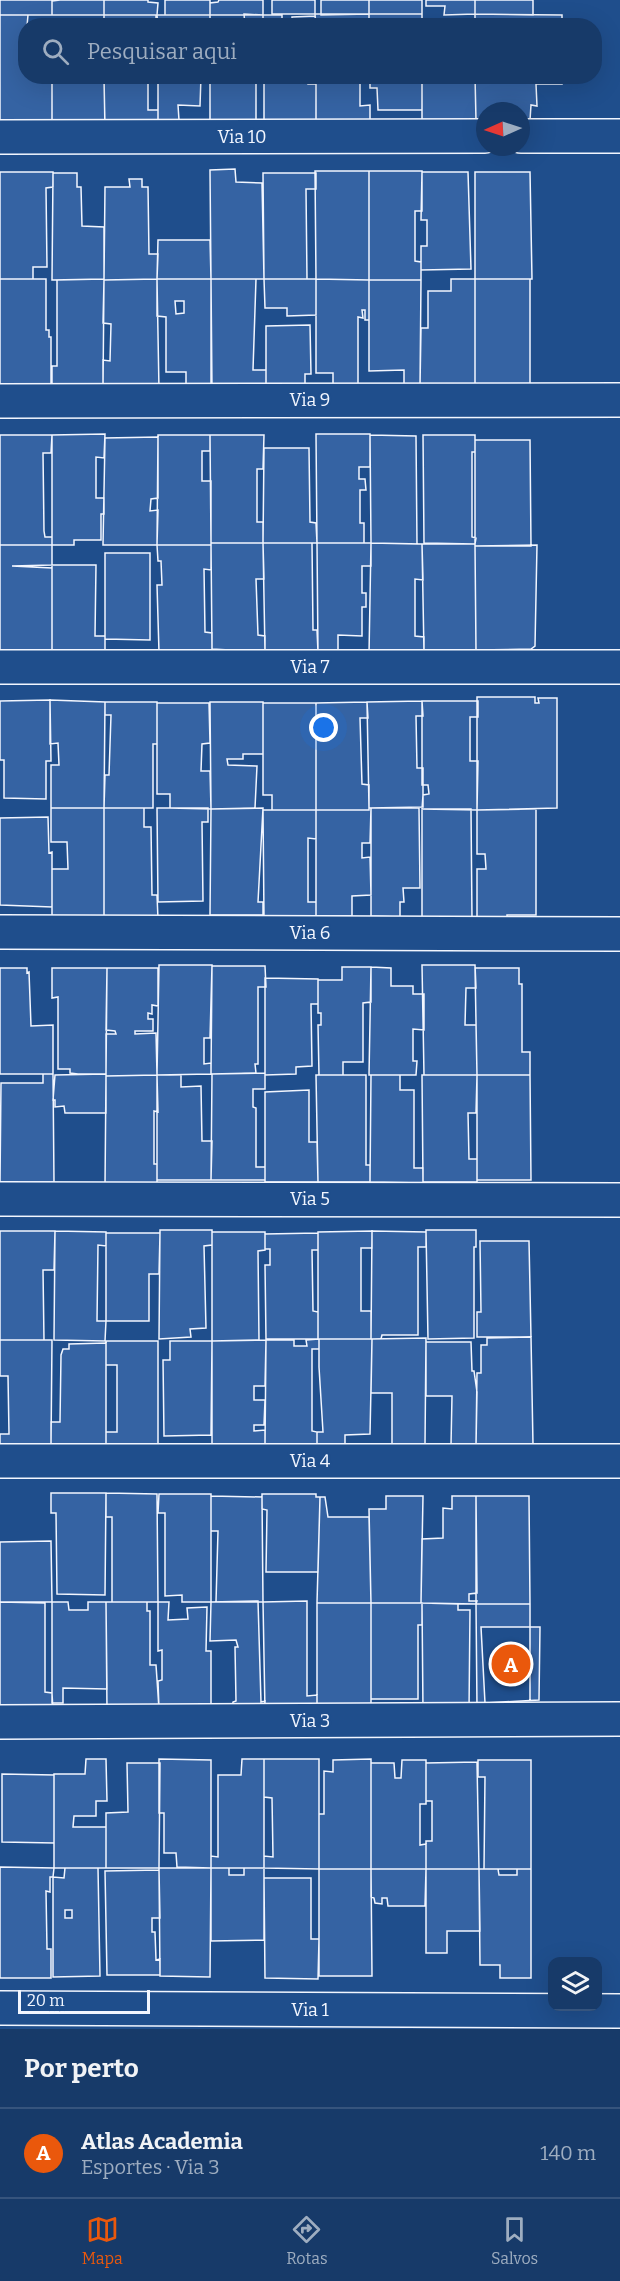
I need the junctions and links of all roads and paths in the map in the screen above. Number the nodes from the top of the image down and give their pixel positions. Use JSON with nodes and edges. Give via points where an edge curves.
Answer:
{"nodes":[{"id":1,"x":476,"y":136,"type":"edge"},
{"id":2,"x":530,"y":136,"type":"edge"},
{"id":3,"x":620,"y":136,"type":"edge"},
{"id":4,"x":0,"y":137,"type":"edge"},
{"id":5,"x":620,"y":400,"type":"edge"},
{"id":6,"x":0,"y":401,"type":"edge"},
{"id":7,"x":0,"y":667,"type":"edge"},
{"id":8,"x":620,"y":667,"type":"edge"},
{"id":9,"x":0,"y":932,"type":"edge"},
{"id":10,"x":620,"y":934,"type":"edge"},
{"id":11,"x":0,"y":1199,"type":"edge"},
{"id":12,"x":620,"y":1200,"type":"edge"},
{"id":13,"x":0,"y":1461,"type":"edge"},
{"id":14,"x":620,"y":1461,"type":"edge"},
{"id":15,"x":620,"y":1719,"type":"edge"},
{"id":16,"x":0,"y":1722,"type":"edge"},
{"id":17,"x":0,"y":2008,"type":"edge"},
{"id":18,"x":620,"y":2011,"type":"edge"}],
"edges":[{"from":1,"to":4,"type":"street","name":"Via 10"},
{"from":2,"to":3,"type":"street"},
{"from":5,"to":6,"type":"street","name":"Via 9"},
{"from":7,"to":8,"type":"street","name":"Via 7"},
{"from":9,"to":10,"type":"street","name":"Via 6"},
{"from":11,"to":12,"type":"street","name":"Via 5"},
{"from":13,"to":14,"type":"street","name":"Via 4"},
{"from":15,"to":16,"type":"street","name":"Via 3"},
{"from":17,"to":18,"type":"street","name":"Via 1"}]}
